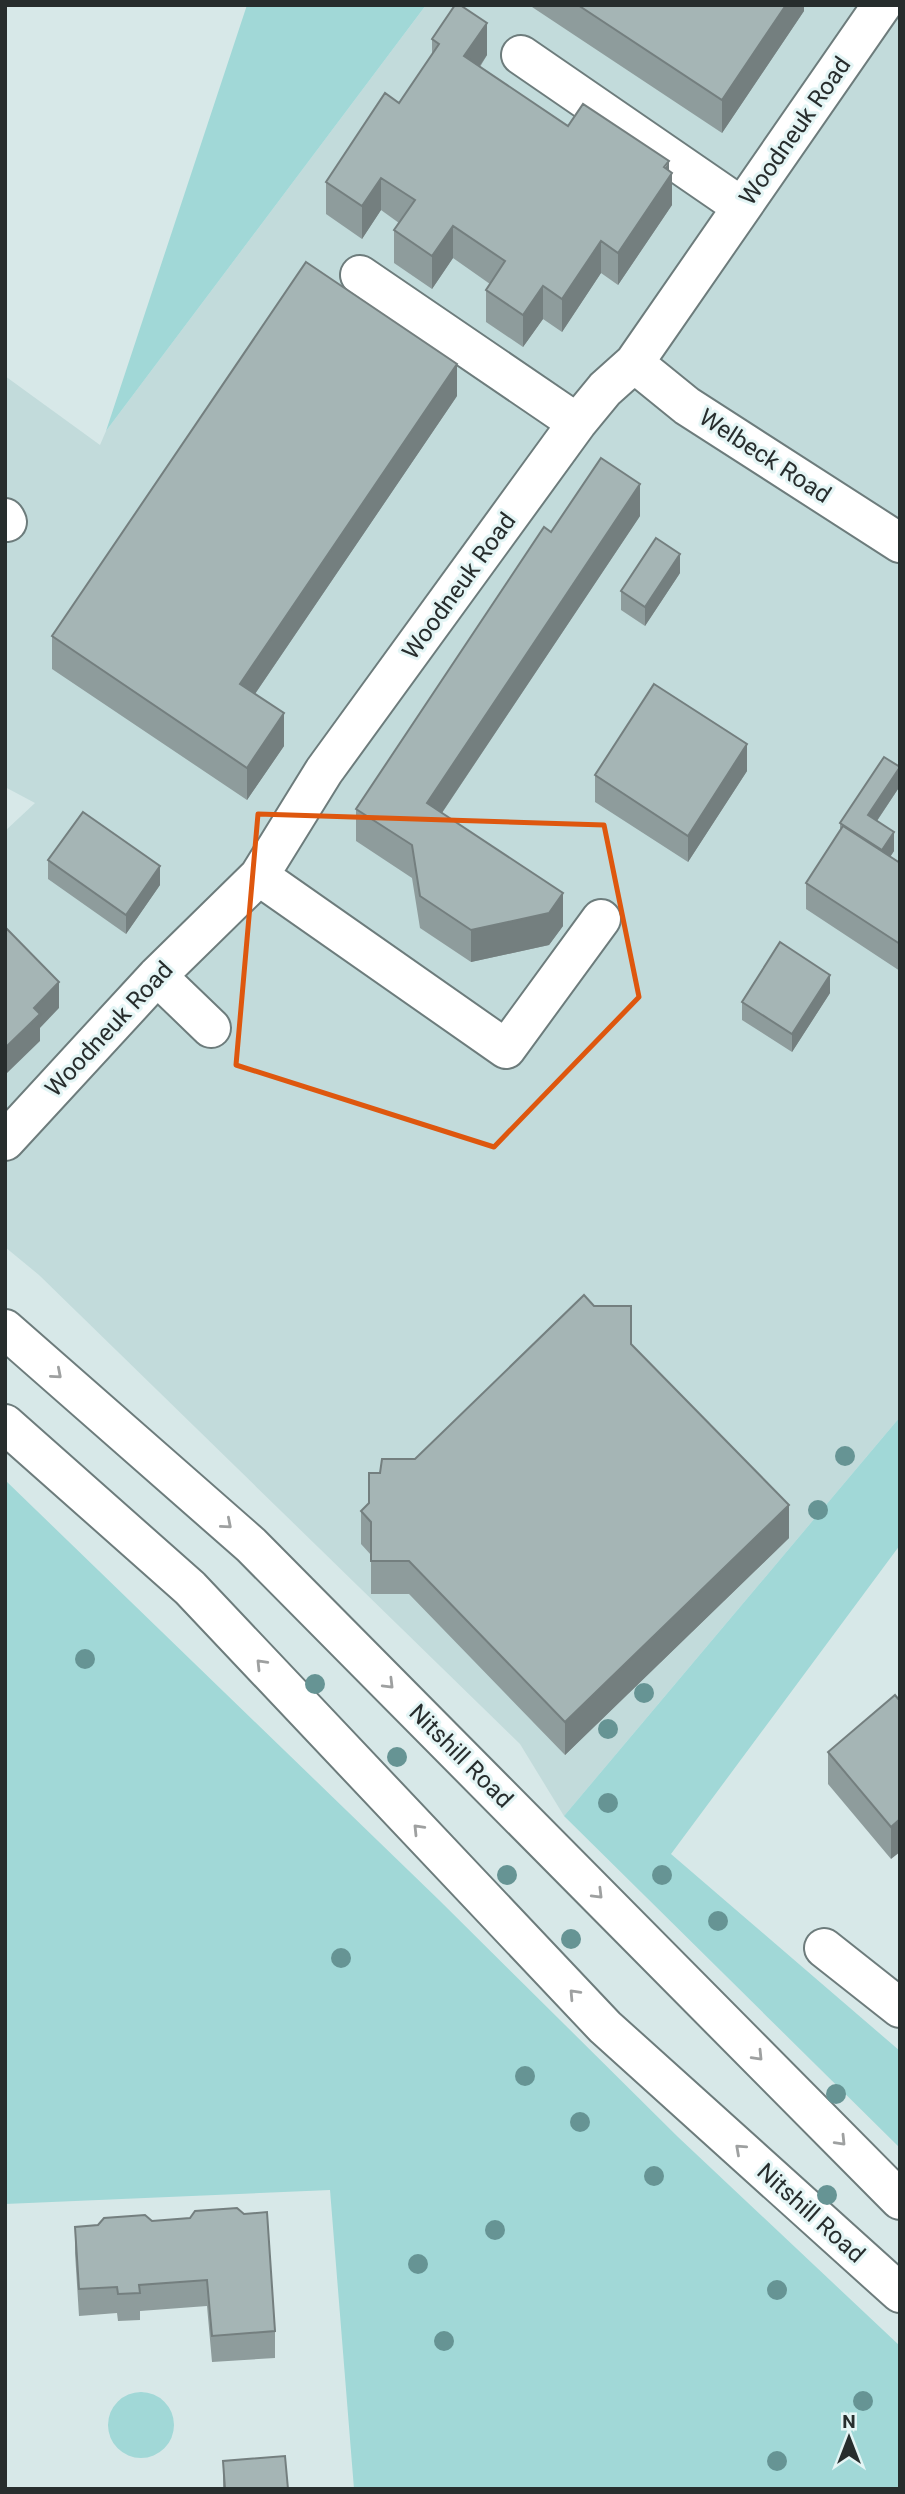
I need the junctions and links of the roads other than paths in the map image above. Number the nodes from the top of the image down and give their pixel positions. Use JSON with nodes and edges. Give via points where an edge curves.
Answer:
{"nodes":[{"id":1,"x":882,"y":5,"type":"edge"},
{"id":2,"x":521,"y":55,"type":"dead end"},
{"id":3,"x":742,"y":207,"type":"junction"},
{"id":4,"x":360,"y":275,"type":"dead end"},
{"id":5,"x":634,"y":363,"type":"junction"},
{"id":6,"x":577,"y":423,"type":"junction"},
{"id":7,"x":900,"y":543,"type":"edge"},
{"id":8,"x":259,"y":876,"type":"junction"},
{"id":9,"x":601,"y":919,"type":"dead end"},
{"id":10,"x":157,"y":976,"type":"junction"},
{"id":11,"x":211,"y":1028,"type":"dead end"},
{"id":12,"x":5,"y":1141,"type":"edge"},
{"id":13,"x":5,"y":1329,"type":"edge"},
{"id":14,"x":5,"y":1424,"type":"edge"},
{"id":15,"x":824,"y":1948,"type":"dead end"},
{"id":16,"x":900,"y":2008,"type":"edge"},
{"id":17,"x":900,"y":2200,"type":"edge"},
{"id":18,"x":900,"y":2293,"type":"edge"}],
"edges":[{"from":1,"to":3,"type":"main road","name":"Woodneuk Road"},
{"from":2,"to":3,"type":"main road"},
{"from":3,"to":5,"type":"main road","name":"Woodneuk Road"},
{"from":4,"to":6,"type":"main road"},
{"from":5,"to":6,"type":"main road","name":"Woodneuk Road"},
{"from":5,"to":7,"type":"main road","name":"Welbeck Road","via":[[687,406]]},
{"from":6,"to":8,"type":"main road","name":"Woodneuk Road","via":[[324,771]]},
{"from":8,"to":9,"type":"main road","via":[[506,1049]]},
{"from":8,"to":10,"type":"main road","name":"Woodneuk Road"},
{"from":10,"to":11,"type":"main road"},
{"from":10,"to":12,"type":"main road","name":"Woodneuk Road"},
{"from":13,"to":17,"type":"main road","name":"Nitshill Road","one_way":true,"via":[[251,1545]]},
{"from":18,"to":14,"type":"main road","name":"Nitshill Road","one_way":true,"via":[[605,2026],[190,1588]]},
{"from":15,"to":16,"type":"main road"}]}
